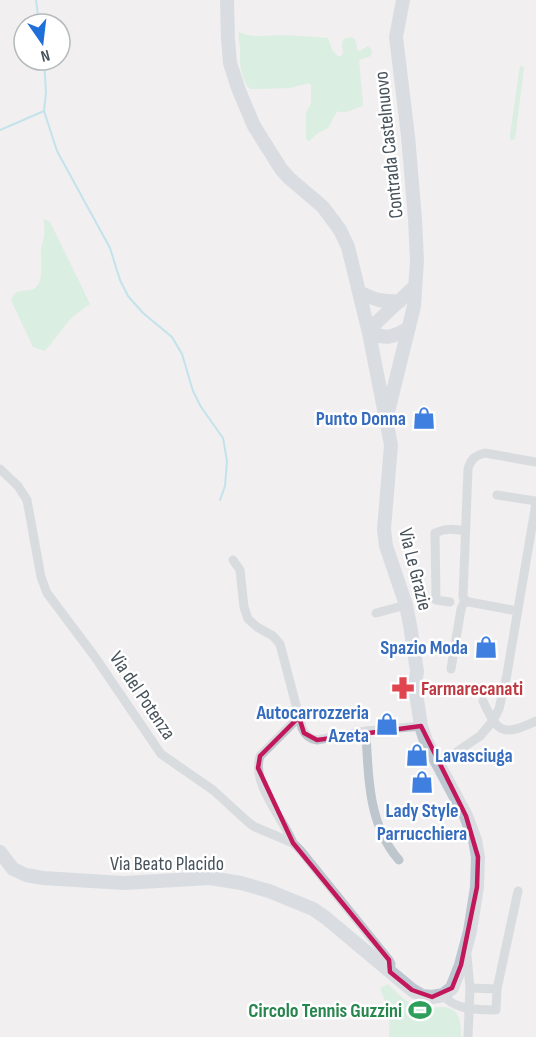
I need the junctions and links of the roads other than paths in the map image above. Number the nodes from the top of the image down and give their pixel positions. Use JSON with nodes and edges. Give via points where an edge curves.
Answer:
{"nodes":[{"id":1,"x":227,"y":0,"type":"edge"},
{"id":2,"x":403,"y":0,"type":"edge"},
{"id":3,"x":415,"y":286,"type":"junction"},
{"id":4,"x":360,"y":292,"type":"junction"},
{"id":5,"x":400,"y":301,"type":"junction"},
{"id":6,"x":409,"y":328,"type":"junction"},
{"id":7,"x":369,"y":333,"type":"junction"},
{"id":8,"x":386,"y":417,"type":"junction"},
{"id":9,"x":536,"y":462,"type":"edge"},
{"id":10,"x":0,"y":469,"type":"edge"},
{"id":11,"x":497,"y":495,"type":"dead end"},
{"id":12,"x":536,"y":504,"type":"edge"},
{"id":13,"x":465,"y":531,"type":"junction"},
{"id":14,"x":233,"y":560,"type":"dead end"},
{"id":15,"x":465,"y":600,"type":"junction"},
{"id":16,"x":450,"y":602,"type":"dead end"},
{"id":17,"x":406,"y":605,"type":"junction"},
{"id":18,"x":517,"y":611,"type":"junction"},
{"id":19,"x":376,"y":613,"type":"dead end"},
{"id":20,"x":452,"y":669,"type":"dead end"},
{"id":21,"x":483,"y":701,"type":"dead end"},
{"id":22,"x":299,"y":717,"type":"junction"},
{"id":23,"x":536,"y":721,"type":"edge"},
{"id":24,"x":492,"y":722,"type":"junction"},
{"id":25,"x":421,"y":726,"type":"junction"},
{"id":26,"x":366,"y":731,"type":"junction"},
{"id":27,"x":439,"y":764,"type":"junction"},
{"id":28,"x":293,"y":843,"type":"junction"},
{"id":29,"x":0,"y":852,"type":"edge"},
{"id":30,"x":399,"y":860,"type":"dead end"},
{"id":31,"x":518,"y":891,"type":"dead end"},
{"id":32,"x":466,"y":947,"type":"junction"},
{"id":33,"x":390,"y":972,"type":"junction"},
{"id":34,"x":497,"y":989,"type":"junction"},
{"id":35,"x":447,"y":991,"type":"junction"},
{"id":36,"x":470,"y":992,"type":"junction"},
{"id":37,"x":469,"y":1009,"type":"junction"},
{"id":38,"x":468,"y":1037,"type":"edge"}],
"edges":[{"from":1,"to":4,"type":"main road","name":"Via Le Grazie","via":[[230,63],[254,126],[281,169],[323,207],[340,230]]},
{"from":2,"to":3,"type":"main road","name":"Contrada Castelnuovo","via":[[396,38],[415,219]]},
{"from":3,"to":5,"type":"main road"},
{"from":3,"to":6,"type":"main road","name":"Contrada Castelnuovo"},
{"from":4,"to":5,"type":"main road","via":[[384,302]]},
{"from":4,"to":7,"type":"main road","name":"Via Le Grazie"},
{"from":5,"to":7,"type":"main road"},
{"from":6,"to":7,"type":"main road","via":[[389,338]]},
{"from":6,"to":8,"type":"main road","name":"Contrada Castelnuovo"},
{"from":7,"to":8,"type":"main road","name":"Via Le Grazie"},
{"from":8,"to":17,"type":"main road","name":"Via Le Grazie","via":[[391,446],[384,529]]},
{"from":9,"to":13,"type":"street","via":[[476,455],[468,469]]},
{"from":10,"to":28,"type":"street","name":"Via del Potenza","via":[[27,500],[47,593],[161,754],[213,790],[255,827]]},
{"from":11,"to":12,"type":"street"},
{"from":12,"to":18,"type":"street"},
{"from":13,"to":15,"type":"street"},
{"from":13,"to":16,"type":"street","via":[[451,528],[435,534],[436,600]]},
{"from":14,"to":22,"type":"street","via":[[240,570],[248,619],[280,644]]},
{"from":15,"to":18,"type":"street"},
{"from":15,"to":20,"type":"street"},
{"from":17,"to":19,"type":"street"},
{"from":17,"to":25,"type":"main road","name":"Via Le Grazie"},
{"from":18,"to":24,"type":"street","via":[[507,674]]},
{"from":21,"to":24,"type":"street"},
{"from":22,"to":26,"type":"street","via":[[310,739]]},
{"from":22,"to":28,"type":"street","via":[[258,761],[264,788]]},
{"from":23,"to":24,"type":"street","via":[[510,731]]},
{"from":24,"to":27,"type":"street","via":[[480,736]]},
{"from":25,"to":26,"type":"street"},
{"from":25,"to":27,"type":"main road","name":"Via Le Grazie"},
{"from":26,"to":30,"type":"street","via":[[369,780],[378,823]]},
{"from":27,"to":32,"type":"main road","name":"Via Le Grazie","via":[[466,816],[478,857]]},
{"from":28,"to":33,"type":"street","name":"Via del Potenza","via":[[389,960]]},
{"from":29,"to":33,"type":"main road","name":"Via Beato Placido","via":[[13,869],[43,878],[124,883],[210,878],[269,891],[313,909]]},
{"from":31,"to":34,"type":"street"},
{"from":32,"to":35,"type":"main road","name":"Via Le Grazie"},
{"from":32,"to":36,"type":"street","name":"Via Le Grazie"},
{"from":33,"to":35,"type":"main road","name":"Via Beato Placido","via":[[422,996]]},
{"from":34,"to":36,"type":"street"},
{"from":34,"to":37,"type":"street","via":[[496,1010]]},
{"from":35,"to":36,"type":"street"},
{"from":35,"to":37,"type":"street","via":[[448,1000]]},
{"from":36,"to":37,"type":"street","name":"Via Le Grazie"},
{"from":37,"to":38,"type":"street","name":"Via Le Grazie"}]}
